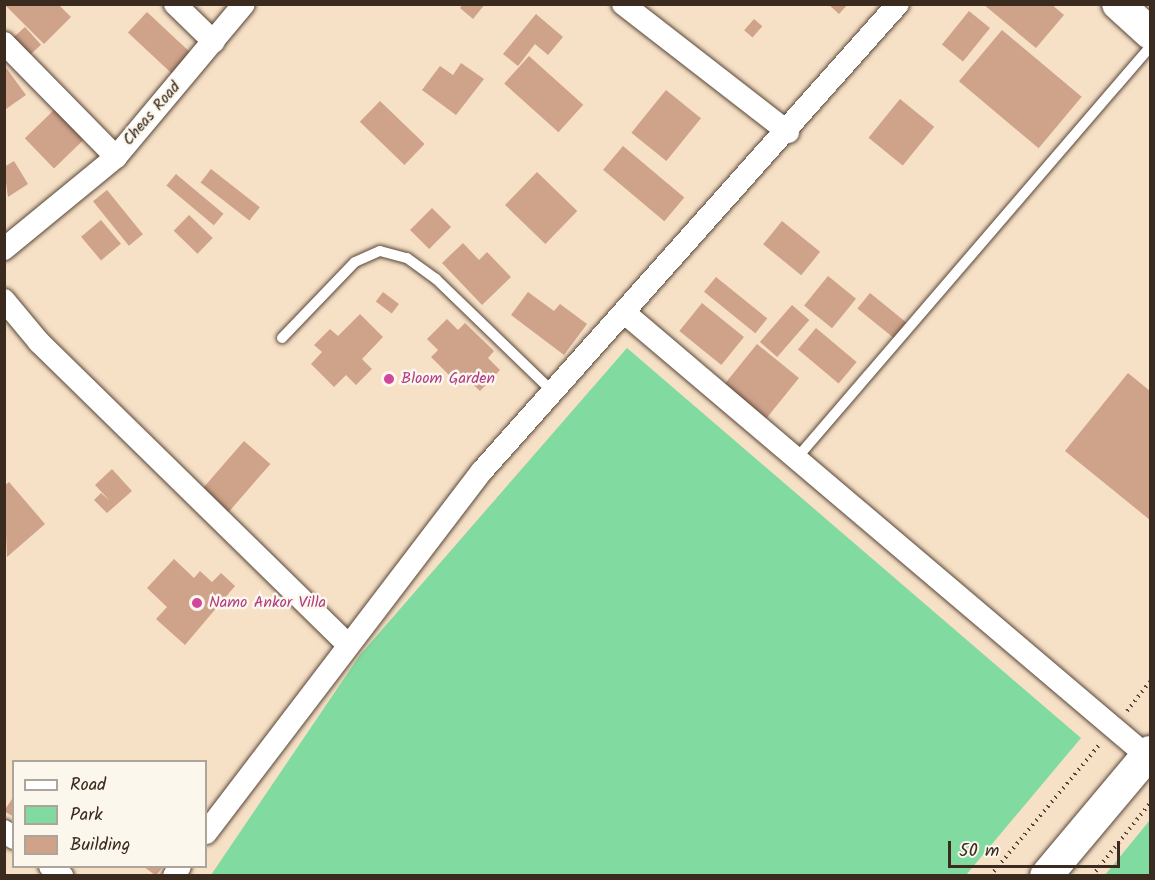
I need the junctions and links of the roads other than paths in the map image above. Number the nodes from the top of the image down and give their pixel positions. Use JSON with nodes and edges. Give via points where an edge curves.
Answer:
{"nodes":[{"id":1,"x":175,"y":4,"type":"edge"},
{"id":2,"x":244,"y":4,"type":"edge"},
{"id":3,"x":623,"y":4,"type":"edge"},
{"id":4,"x":898,"y":4,"type":"edge"},
{"id":5,"x":1118,"y":4,"type":"edge"},
{"id":6,"x":1150,"y":33,"type":"edge"},
{"id":7,"x":214,"y":42,"type":"junction"},
{"id":8,"x":4,"y":43,"type":"edge"},
{"id":9,"x":1150,"y":46,"type":"edge"},
{"id":10,"x":788,"y":132,"type":"junction"},
{"id":11,"x":116,"y":157,"type":"junction"},
{"id":12,"x":4,"y":249,"type":"edge"},
{"id":13,"x":4,"y":300,"type":"edge"},
{"id":14,"x":626,"y":314,"type":"junction"},
{"id":15,"x":13,"y":328,"type":"edge"},
{"id":16,"x":282,"y":338,"type":"dead end"},
{"id":17,"x":551,"y":390,"type":"junction"},
{"id":18,"x":796,"y":459,"type":"junction"},
{"id":19,"x":346,"y":643,"type":"junction"},
{"id":20,"x":1149,"y":754,"type":"edge"},
{"id":21,"x":207,"y":831,"type":"edge"},
{"id":22,"x":1046,"y":876,"type":"edge"}],
"edges":[{"from":1,"to":7,"type":"street"},
{"from":2,"to":7,"type":"street","name":"Cheas Road"},
{"from":3,"to":10,"type":"street"},
{"from":4,"to":10,"type":"street"},
{"from":5,"to":6,"type":"street"},
{"from":7,"to":11,"type":"street","name":"Cheas Road"},
{"from":8,"to":11,"type":"street","name":"Cheas Road"},
{"from":9,"to":18,"type":"lane"},
{"from":10,"to":14,"type":"street"},
{"from":11,"to":12,"type":"street"},
{"from":13,"to":15,"type":"street"},
{"from":14,"to":17,"type":"street"},
{"from":14,"to":18,"type":"street"},
{"from":15,"to":19,"type":"street"},
{"from":16,"to":17,"type":"lane","via":[[355,262],[380,251],[407,258],[435,279]]},
{"from":17,"to":19,"type":"street"},
{"from":18,"to":20,"type":"street"},
{"from":19,"to":21,"type":"street"},
{"from":20,"to":22,"type":"street"}]}
